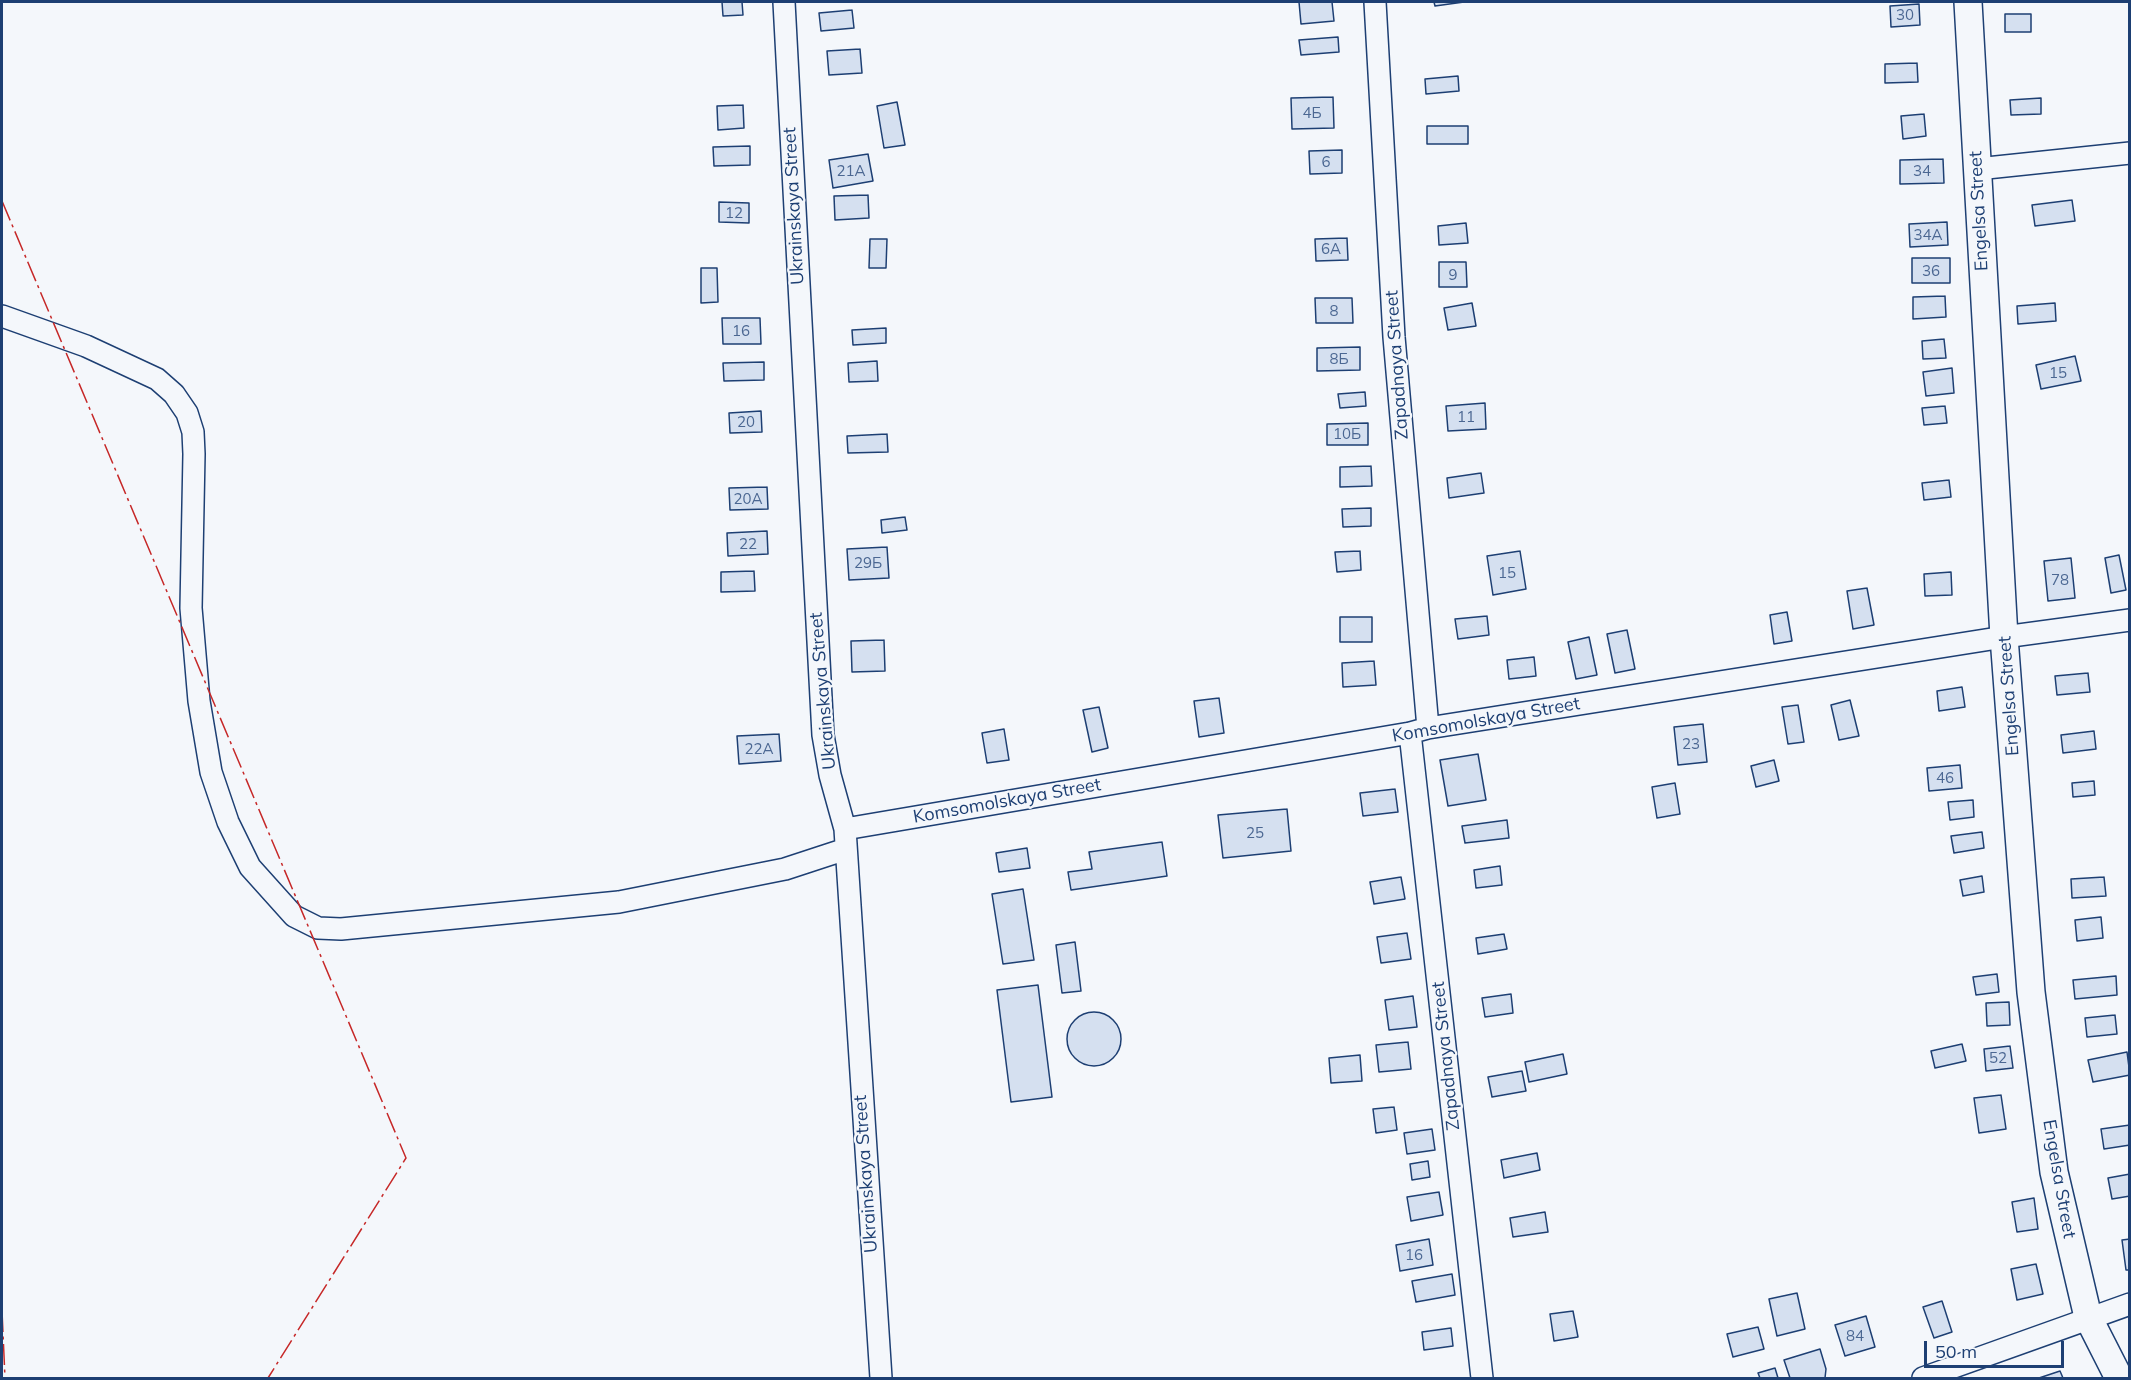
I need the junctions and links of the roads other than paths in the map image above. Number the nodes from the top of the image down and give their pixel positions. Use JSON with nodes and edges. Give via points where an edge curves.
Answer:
{"nodes":[{"id":1,"x":784,"y":2,"type":"edge"},
{"id":2,"x":1375,"y":2,"type":"edge"},
{"id":3,"x":1968,"y":2,"type":"edge"},
{"id":4,"x":2130,"y":153,"type":"edge"},
{"id":5,"x":1977,"y":169,"type":"junction"},
{"id":6,"x":2,"y":316,"type":"edge"},
{"id":7,"x":2130,"y":620,"type":"edge"},
{"id":8,"x":2004,"y":637,"type":"junction"},
{"id":9,"x":1419,"y":731,"type":"junction"},
{"id":10,"x":845,"y":839,"type":"junction"},
{"id":11,"x":2130,"y":1304,"type":"edge"},
{"id":12,"x":2088,"y":1317,"type":"junction"},
{"id":13,"x":881,"y":1378,"type":"edge"},
{"id":14,"x":1482,"y":1378,"type":"edge"},
{"id":15,"x":1923,"y":1378,"type":"edge"},
{"id":16,"x":2119,"y":1378,"type":"edge"}],
"edges":[{"from":1,"to":10,"type":"street","name":"Ukrainskaya Street","via":[[823,735]]},
{"from":2,"to":9,"type":"street","name":"Zapadnaya Street"},
{"from":3,"to":5,"type":"main road","name":"Engelsa Street"},
{"from":4,"to":5,"type":"street"},
{"from":5,"to":8,"type":"main road","name":"Engelsa Street"},
{"from":6,"to":10,"type":"street","name":"Komsomolskaya Street","via":[[86,346],[157,379],[187,413],[194,454],[191,608],[199,701],[211,772],[228,822],[250,867],[294,916],[318,928],[341,929],[655,897],[785,870]]},
{"from":7,"to":8,"type":"street","name":"Komsomolskaya Street"},
{"from":8,"to":9,"type":"street","name":"Komsomolskaya Street"},
{"from":8,"to":12,"type":"main road","name":"Engelsa Street","via":[[2031,992],[2054,1172]]},
{"from":9,"to":10,"type":"street","name":"Komsomolskaya Street"},
{"from":9,"to":14,"type":"street","name":"Zapadnaya Street"},
{"from":10,"to":13,"type":"street","name":"Ukrainskaya Street"},
{"from":11,"to":12,"type":"street"},
{"from":12,"to":15,"type":"street"},
{"from":12,"to":16,"type":"main road","name":"Engelsa Street"}]}
